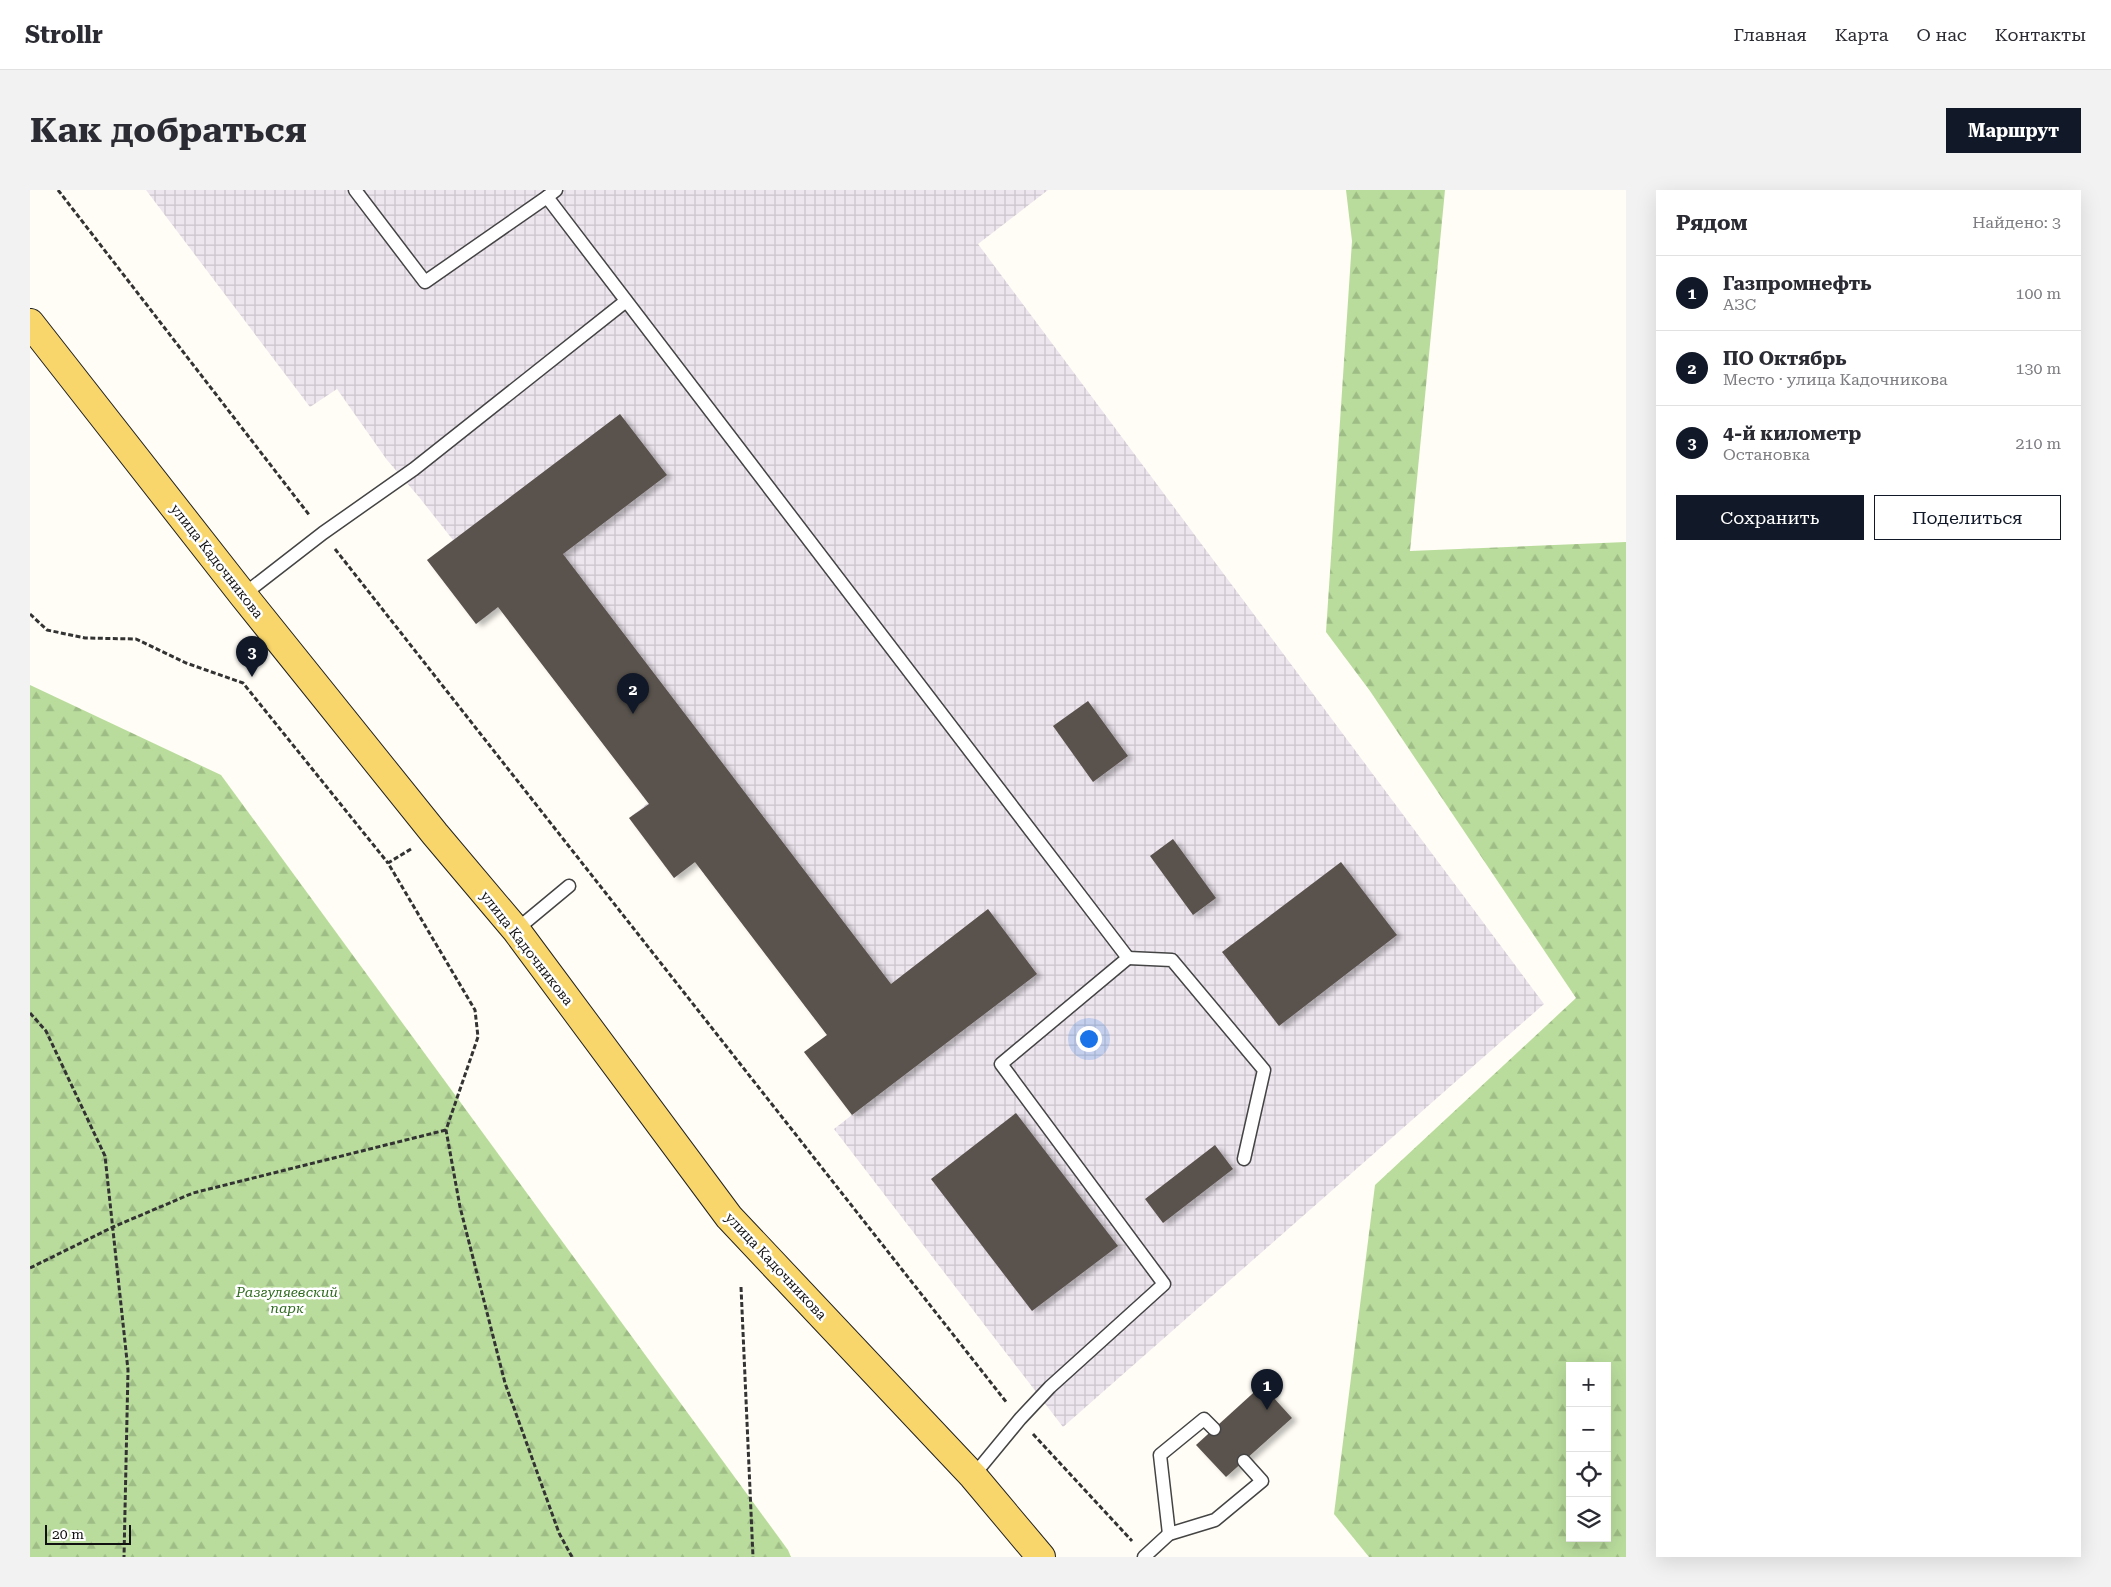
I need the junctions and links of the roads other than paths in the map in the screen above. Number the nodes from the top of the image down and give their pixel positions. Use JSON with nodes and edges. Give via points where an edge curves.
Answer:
{"nodes":[{"id":1,"x":355,"y":190,"type":"edge"},
{"id":2,"x":552,"y":193,"type":"edge"},
{"id":3,"x":626,"y":301,"type":"junction"},
{"id":4,"x":30,"y":323,"type":"edge"},
{"id":5,"x":243,"y":595,"type":"junction"},
{"id":6,"x":569,"y":886,"type":"dead end"},
{"id":7,"x":516,"y":930,"type":"junction"},
{"id":8,"x":1128,"y":958,"type":"junction"},
{"id":9,"x":1244,"y":1159,"type":"dead end"},
{"id":10,"x":1214,"y":1429,"type":"dead end"},
{"id":11,"x":1244,"y":1461,"type":"dead end"},
{"id":12,"x":973,"y":1476,"type":"junction"},
{"id":13,"x":1169,"y":1534,"type":"junction"},
{"id":14,"x":1145,"y":1556,"type":"edge"},
{"id":15,"x":1041,"y":1557,"type":"edge"}],
"edges":[{"from":1,"to":2,"type":"lane","via":[[425,282]]},
{"from":2,"to":3,"type":"lane"},
{"from":3,"to":5,"type":"lane","via":[[414,469]]},
{"from":3,"to":8,"type":"lane"},
{"from":4,"to":5,"type":"main road","name":"улица Кадочникова"},
{"from":5,"to":7,"type":"main road","name":"улица Кадочникова"},
{"from":6,"to":7,"type":"lane"},
{"from":7,"to":12,"type":"main road","name":"улица Кадочникова","via":[[729,1217]]},
{"from":8,"to":9,"type":"lane","via":[[1172,960],[1264,1070]]},
{"from":8,"to":12,"type":"lane","via":[[1001,1064],[1164,1284],[1050,1387]]},
{"from":10,"to":13,"type":"lane","via":[[1204,1419],[1160,1455]]},
{"from":11,"to":13,"type":"lane","via":[[1262,1481],[1215,1520]]},
{"from":12,"to":15,"type":"main road","name":"улица Кадочникова"},
{"from":13,"to":14,"type":"lane"}]}
